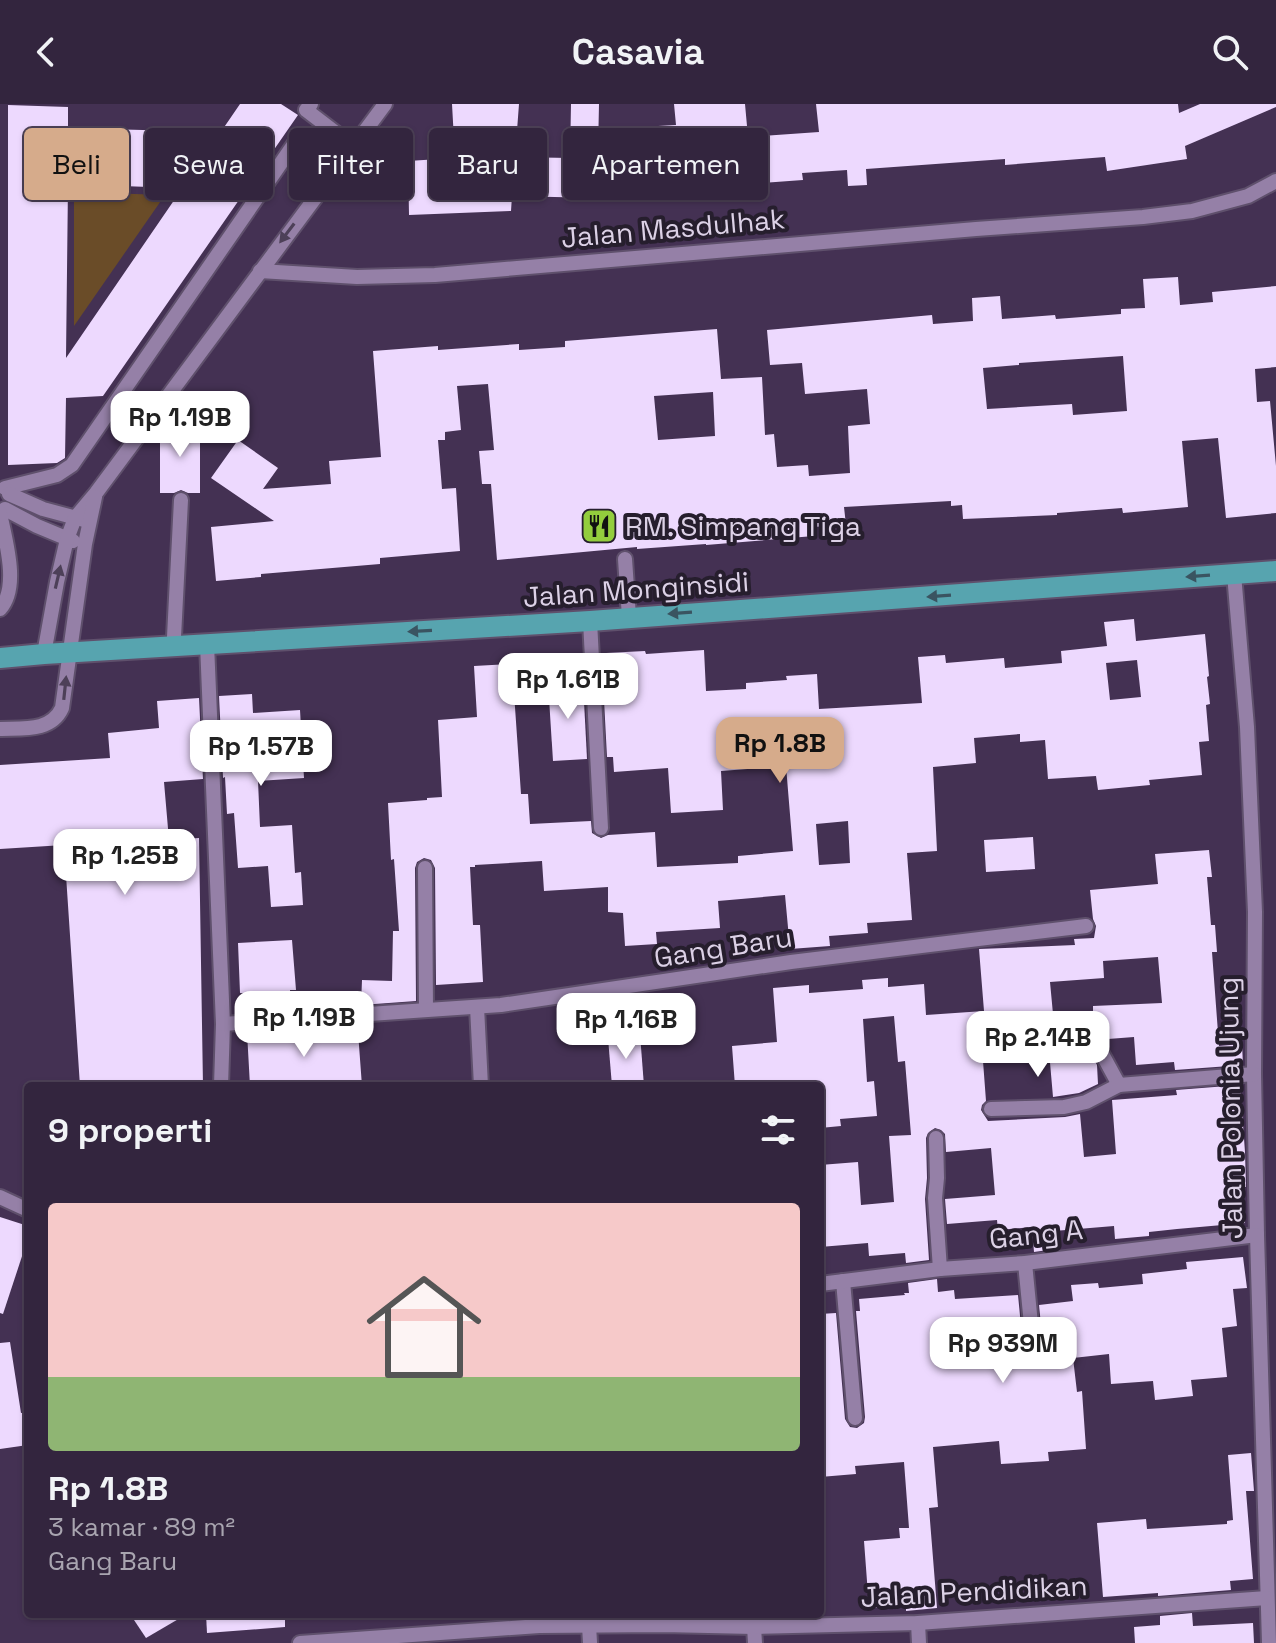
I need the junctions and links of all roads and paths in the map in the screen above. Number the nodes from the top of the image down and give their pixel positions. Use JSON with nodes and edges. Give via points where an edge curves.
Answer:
{"nodes":[{"id":1,"x":311,"y":104,"type":"edge"},
{"id":2,"x":385,"y":104,"type":"edge"},
{"id":3,"x":330,"y":128,"type":"edge"},
{"id":4,"x":367,"y":128,"type":"edge"},
{"id":5,"x":289,"y":151,"type":"edge"},
{"id":6,"x":1276,"y":181,"type":"edge"},
{"id":7,"x":313,"y":200,"type":"edge"},
{"id":8,"x":260,"y":271,"type":"junction"},
{"id":9,"x":5,"y":489,"type":"edge"},
{"id":10,"x":181,"y":500,"type":"dead end"},
{"id":11,"x":2,"y":511,"type":"edge"},
{"id":12,"x":82,"y":519,"type":"junction"},
{"id":13,"x":67,"y":539,"type":"junction"},
{"id":14,"x":85,"y":544,"type":"junction"},
{"id":15,"x":625,"y":559,"type":"dead end"},
{"id":16,"x":1276,"y":571,"type":"edge"},
{"id":17,"x":1234,"y":574,"type":"junction"},
{"id":18,"x":0,"y":609,"type":"edge"},
{"id":19,"x":629,"y":617,"type":"junction"},
{"id":20,"x":590,"y":621,"type":"junction"},
{"id":21,"x":207,"y":644,"type":"junction"},
{"id":22,"x":175,"y":647,"type":"junction"},
{"id":23,"x":69,"y":653,"type":"junction"},
{"id":24,"x":44,"y":654,"type":"junction"},
{"id":25,"x":0,"y":658,"type":"edge"},
{"id":26,"x":0,"y":729,"type":"edge"},
{"id":27,"x":601,"y":828,"type":"dead end"},
{"id":28,"x":425,"y":868,"type":"dead end"},
{"id":29,"x":1086,"y":926,"type":"dead end"},
{"id":30,"x":477,"y":1007,"type":"junction"},
{"id":31,"x":426,"y":1010,"type":"junction"},
{"id":32,"x":223,"y":1024,"type":"junction"},
{"id":33,"x":1100,"y":1050,"type":"dead end"},
{"id":34,"x":1254,"y":1074,"type":"junction"},
{"id":35,"x":221,"y":1082,"type":"edge"},
{"id":36,"x":481,"y":1082,"type":"edge"},
{"id":37,"x":1119,"y":1085,"type":"junction"},
{"id":38,"x":991,"y":1109,"type":"dead end"},
{"id":39,"x":936,"y":1138,"type":"dead end"},
{"id":40,"x":0,"y":1197,"type":"edge"},
{"id":41,"x":24,"y":1208,"type":"edge"},
{"id":42,"x":1257,"y":1235,"type":"junction"},
{"id":43,"x":1025,"y":1263,"type":"junction"},
{"id":44,"x":940,"y":1269,"type":"junction"},
{"id":45,"x":843,"y":1281,"type":"junction"},
{"id":46,"x":824,"y":1283,"type":"edge"},
{"id":47,"x":1034,"y":1355,"type":"dead end"},
{"id":48,"x":855,"y":1418,"type":"dead end"},
{"id":49,"x":1267,"y":1598,"type":"junction"},
{"id":50,"x":663,"y":1620,"type":"edge"},
{"id":51,"x":918,"y":1623,"type":"junction"},
{"id":52,"x":589,"y":1625,"type":"junction"},
{"id":53,"x":754,"y":1627,"type":"junction"},
{"id":54,"x":300,"y":1643,"type":"edge"},
{"id":55,"x":590,"y":1643,"type":"edge"},
{"id":56,"x":755,"y":1643,"type":"edge"},
{"id":57,"x":919,"y":1643,"type":"edge"},
{"id":58,"x":1269,"y":1643,"type":"edge"}],
"edges":[{"from":1,"to":3,"type":"street","via":[[306,110]]},
{"from":2,"to":4,"type":"street"},
{"from":5,"to":9,"type":"street","via":[[72,465],[57,475]]},
{"from":6,"to":8,"type":"street","name":"Jalan Masdulhak","via":[[1248,196],[1143,217],[435,275]]},
{"from":7,"to":8,"type":"street","one_way":true},
{"from":8,"to":12,"type":"street"},
{"from":9,"to":11,"type":"street","via":[[9,502]]},
{"from":9,"to":12,"type":"street","via":[[43,509]]},
{"from":10,"to":22,"type":"street"},
{"from":11,"to":13,"type":"street"},
{"from":11,"to":18,"type":"street","via":[[9,582]]},
{"from":12,"to":13,"type":"street"},
{"from":12,"to":14,"type":"street"},
{"from":13,"to":14,"type":"street"},
{"from":24,"to":13,"type":"street","one_way":true},
{"from":14,"to":23,"type":"street"},
{"from":15,"to":19,"type":"street"},
{"from":16,"to":17,"type":"main road","name":"Jalan Monginsidi"},
{"from":17,"to":19,"type":"main road","name":"Jalan Monginsidi","one_way":true},
{"from":17,"to":34,"type":"street","name":"Jalan Polonia Ujung","via":[[1255,912]]},
{"from":19,"to":20,"type":"main road","name":"Jalan Monginsidi"},
{"from":20,"to":21,"type":"main road","name":"Jalan Monginsidi","one_way":true},
{"from":20,"to":27,"type":"street"},
{"from":21,"to":22,"type":"main road","name":"Jalan Monginsidi"},
{"from":21,"to":32,"type":"street"},
{"from":22,"to":23,"type":"main road","name":"Jalan Monginsidi"},
{"from":23,"to":24,"type":"main road","name":"Jalan Monginsidi"},
{"from":26,"to":23,"type":"street","one_way":true,"via":[[40,726],[58,717]]},
{"from":24,"to":25,"type":"main road","name":"Jalan Monginsidi"},
{"from":28,"to":31,"type":"street"},
{"from":29,"to":30,"type":"street","name":"Gang Baru"},
{"from":30,"to":31,"type":"street","name":"Gang Baru"},
{"from":30,"to":36,"type":"street"},
{"from":31,"to":32,"type":"street","name":"Gang Baru"},
{"from":32,"to":35,"type":"street"},
{"from":33,"to":37,"type":"street"},
{"from":34,"to":37,"type":"street"},
{"from":34,"to":42,"type":"street","name":"Jalan Polonia Ujung"},
{"from":37,"to":38,"type":"street","via":[[1075,1105]]},
{"from":39,"to":44,"type":"street"},
{"from":40,"to":41,"type":"street"},
{"from":42,"to":43,"type":"street","name":"Gang A"},
{"from":42,"to":49,"type":"street","name":"Jalan Polonia Ujung"},
{"from":43,"to":44,"type":"street","name":"Gang A"},
{"from":43,"to":47,"type":"street"},
{"from":44,"to":45,"type":"street","name":"Gang A"},
{"from":45,"to":46,"type":"street","name":"Gang A"},
{"from":45,"to":48,"type":"street"},
{"from":49,"to":51,"type":"street","name":"Jalan Pendidikan"},
{"from":49,"to":58,"type":"street","name":"Jalan Polonia Ujung"},
{"from":50,"to":52,"type":"street","name":"Jalan Pendidikan"},
{"from":50,"to":53,"type":"street","name":"Jalan Pendidikan"},
{"from":51,"to":53,"type":"street","name":"Jalan Pendidikan"},
{"from":51,"to":57,"type":"street"},
{"from":52,"to":54,"type":"street","name":"Jalan Pendidikan"},
{"from":52,"to":55,"type":"street"},
{"from":53,"to":56,"type":"street"}]}
